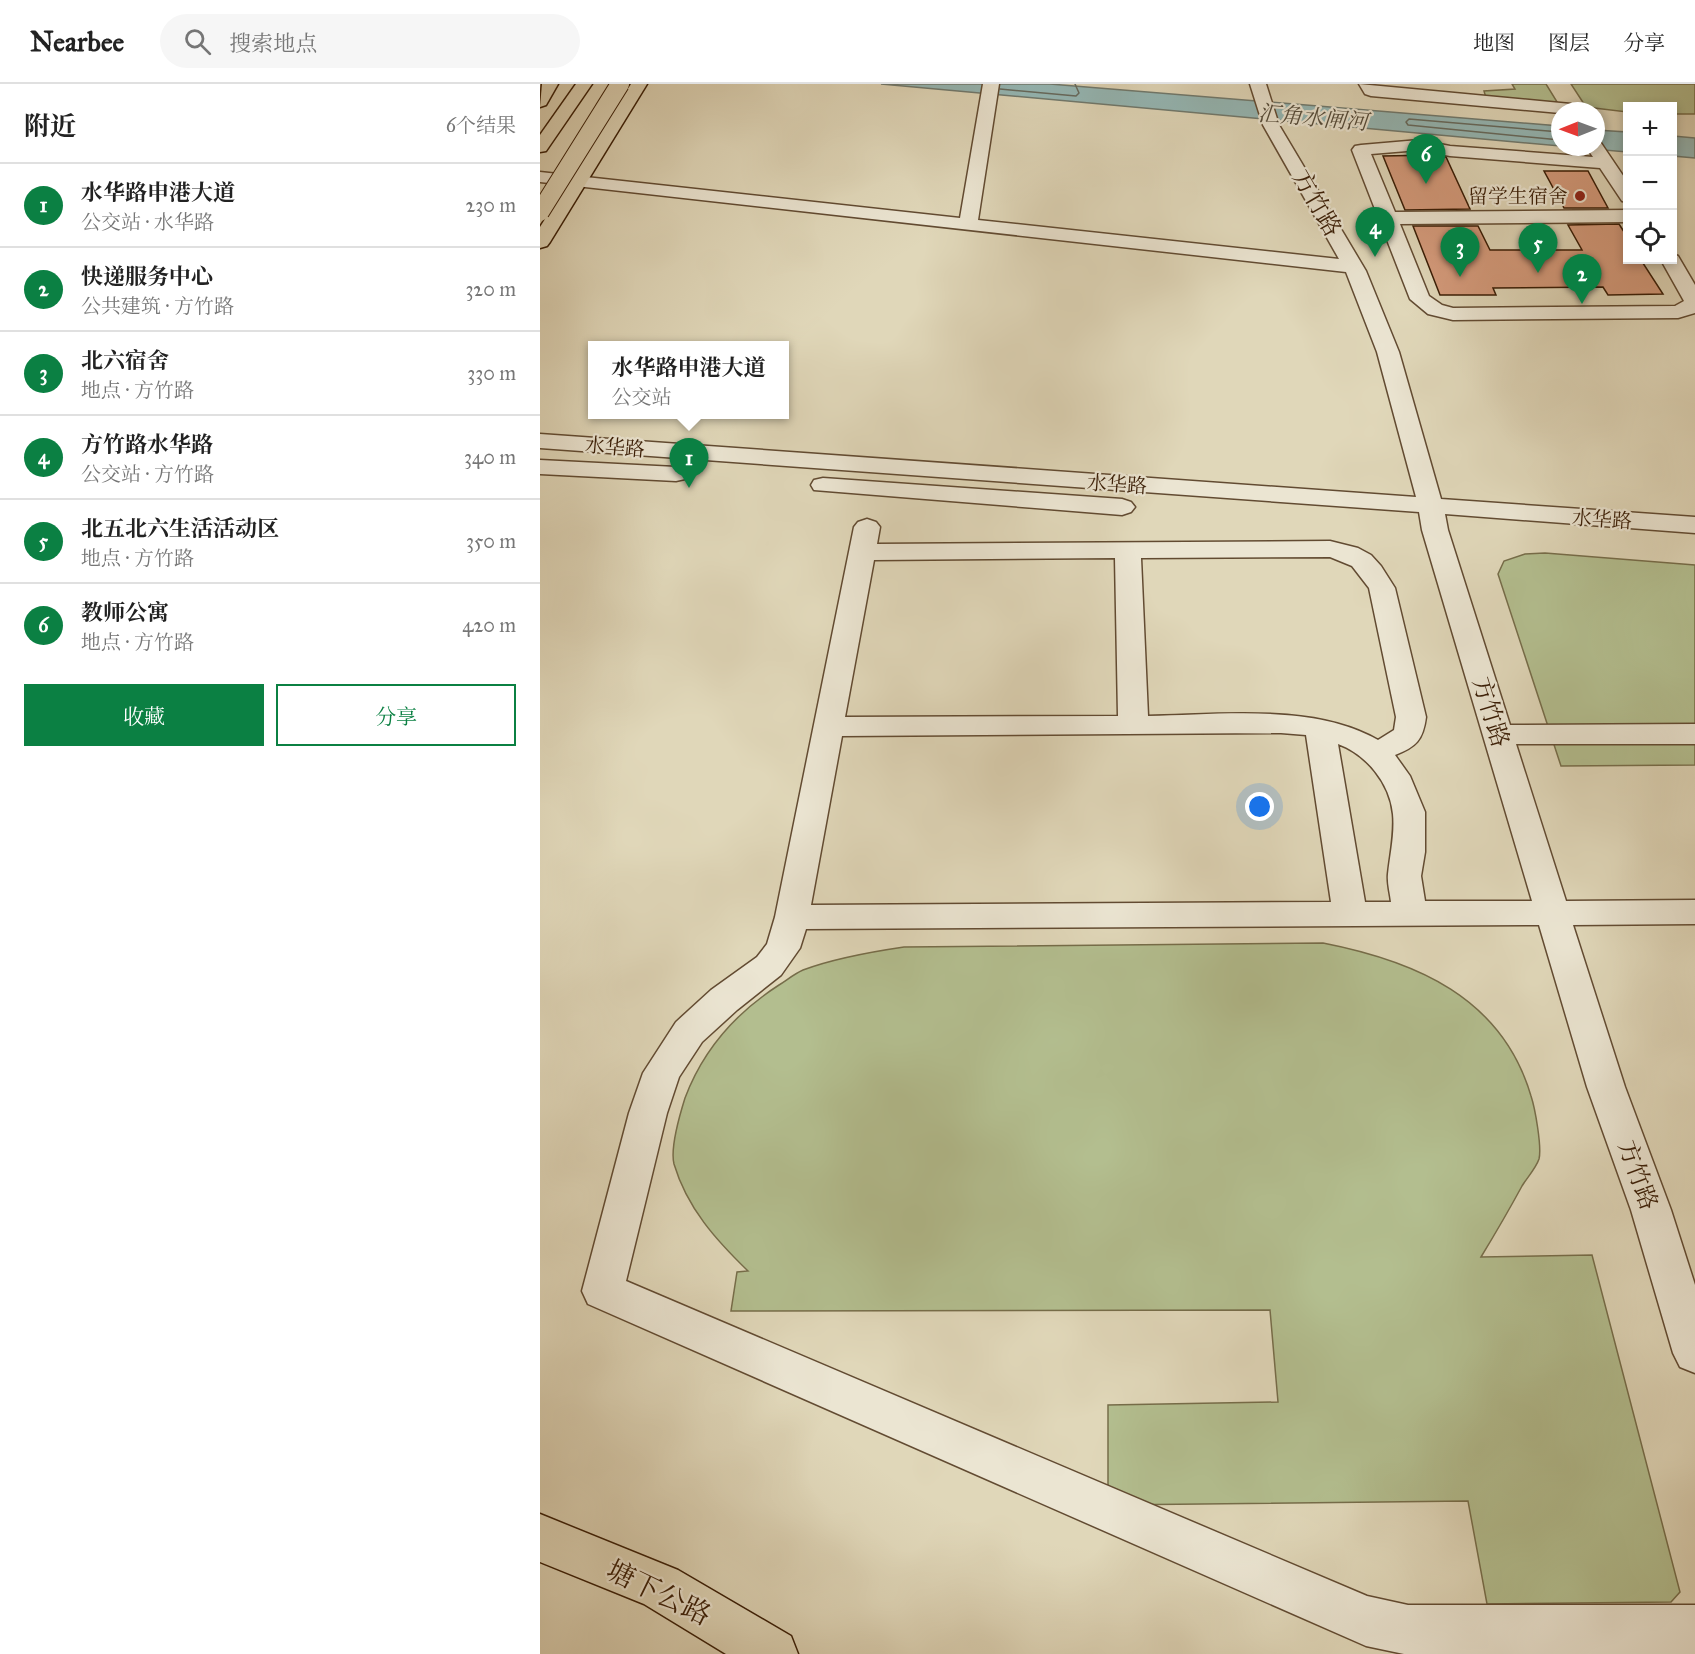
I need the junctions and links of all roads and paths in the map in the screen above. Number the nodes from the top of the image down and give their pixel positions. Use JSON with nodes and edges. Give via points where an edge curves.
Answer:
{"nodes":[{"id":1,"x":550,"y":84,"type":"edge"},
{"id":2,"x":584,"y":84,"type":"edge"},
{"id":3,"x":620,"y":84,"type":"edge"},
{"id":4,"x":639,"y":84,"type":"edge"},
{"id":5,"x":1368,"y":84,"type":"edge"},
{"id":6,"x":990,"y":91,"type":"edge"},
{"id":7,"x":1260,"y":91,"type":"edge"},
{"id":8,"x":1560,"y":92,"type":"dead end"},
{"id":9,"x":540,"y":102,"type":"edge"},
{"id":10,"x":1566,"y":102,"type":"edge"},
{"id":11,"x":1551,"y":108,"type":"edge"},
{"id":12,"x":540,"y":147,"type":"edge"},
{"id":13,"x":1551,"y":154,"type":"edge"},
{"id":14,"x":1601,"y":156,"type":"edge"},
{"id":15,"x":540,"y":177,"type":"edge"},
{"id":16,"x":579,"y":182,"type":"junction"},
{"id":17,"x":1623,"y":190,"type":"edge"},
{"id":18,"x":540,"y":212,"type":"edge"},
{"id":19,"x":1623,"y":216,"type":"edge"},
{"id":20,"x":1388,"y":218,"type":"junction"},
{"id":21,"x":968,"y":224,"type":"junction"},
{"id":22,"x":540,"y":242,"type":"edge"},
{"id":23,"x":1677,"y":261,"type":"edge"},
{"id":24,"x":1675,"y":264,"type":"edge"},
{"id":25,"x":1695,"y":266,"type":"edge"},
{"id":26,"x":1354,"y":267,"type":"junction"},
{"id":27,"x":1591,"y":303,"type":"dead end"},
{"id":28,"x":1647,"y":312,"type":"junction"},
{"id":29,"x":540,"y":441,"type":"edge"},
{"id":30,"x":540,"y":467,"type":"edge"},
{"id":31,"x":1141,"y":509,"type":"dead end"},
{"id":32,"x":1426,"y":522,"type":"junction"},
{"id":33,"x":1695,"y":525,"type":"edge"},
{"id":34,"x":1695,"y":547,"type":"edge"},
{"id":35,"x":1128,"y":550,"type":"junction"},
{"id":36,"x":1133,"y":725,"type":"junction"},
{"id":37,"x":829,"y":728,"type":"junction"},
{"id":38,"x":1320,"y":728,"type":"junction"},
{"id":39,"x":1695,"y":734,"type":"edge"},
{"id":40,"x":1498,"y":735,"type":"junction"},
{"id":41,"x":1376,"y":752,"type":"junction"},
{"id":42,"x":1551,"y":911,"type":"junction"},
{"id":43,"x":1410,"y":912,"type":"junction"},
{"id":44,"x":1695,"y":912,"type":"edge"},
{"id":45,"x":1350,"y":913,"type":"junction"},
{"id":46,"x":792,"y":917,"type":"junction"},
{"id":47,"x":1695,"y":1353,"type":"edge"},
{"id":48,"x":540,"y":1538,"type":"edge"},
{"id":49,"x":1695,"y":1630,"type":"edge"},
{"id":50,"x":773,"y":1654,"type":"edge"}],
"edges":[{"from":1,"to":9,"type":"main road"},
{"from":2,"to":12,"type":"main road"},
{"from":3,"to":18,"type":"main road","bridge":true},
{"from":4,"to":16,"type":"main road"},
{"from":5,"to":11,"type":"street","via":[[1371,91]]},
{"from":6,"to":21,"type":"street"},
{"from":7,"to":26,"type":"street","name":"方竹路","via":[[1271,125]]},
{"from":8,"to":10,"type":"street"},
{"from":13,"to":20,"type":"street","via":[[1450,151],[1419,145],[1361,150]]},
{"from":14,"to":17,"type":"street"},
{"from":15,"to":16,"type":"street"},
{"from":16,"to":21,"type":"street"},
{"from":16,"to":22,"type":"main road"},
{"from":19,"to":20,"type":"street"},
{"from":20,"to":28,"type":"street","via":[[1420,298],[1435,310],[1453,314]]},
{"from":21,"to":26,"type":"street"},
{"from":23,"to":25,"type":"street"},
{"from":24,"to":28,"type":"street","via":[[1694,301],[1691,307],[1678,312]]},
{"from":26,"to":32,"type":"street","name":"方竹路","via":[[1388,352]]},
{"from":27,"to":28,"type":"street"},
{"from":29,"to":32,"type":"street","name":"水华路"},
{"from":30,"to":31,"type":"street","name":"水华路"},
{"from":32,"to":33,"type":"street","name":"水华路"},
{"from":32,"to":34,"type":"street","name":"水华路"},
{"from":32,"to":40,"type":"street","name":"方竹路"},
{"from":35,"to":36,"type":"street"},
{"from":35,"to":37,"type":"street","via":[[865,539]]},
{"from":35,"to":41,"type":"street","via":[[1330,549],[1362,559],[1382,588],[1411,717],[1409,733],[1398,743]]},
{"from":36,"to":37,"type":"street"},
{"from":36,"to":38,"type":"street","via":[[1281,724]]},
{"from":37,"to":46,"type":"street"},
{"from":38,"to":41,"type":"street","via":[[1354,739]]},
{"from":38,"to":45,"type":"street"},
{"from":39,"to":40,"type":"street"},
{"from":40,"to":42,"type":"street","name":"方竹路"},
{"from":41,"to":43,"type":"street","via":[[1395,776],[1408,812],[1409,852],[1404,876]]},
{"from":42,"to":43,"type":"street"},
{"from":42,"to":44,"type":"street"},
{"from":42,"to":47,"type":"street","name":"方竹路"},
{"from":43,"to":45,"type":"street"},
{"from":45,"to":46,"type":"street"},
{"from":46,"to":49,"type":"street","via":[[783,948],[769,966],[689,1032],[662,1073],[648,1113],[603,1291],[1366,1621],[1408,1630]]},
{"from":48,"to":50,"type":"main road","name":"塘下公路","via":[[662,1587]]}]}
